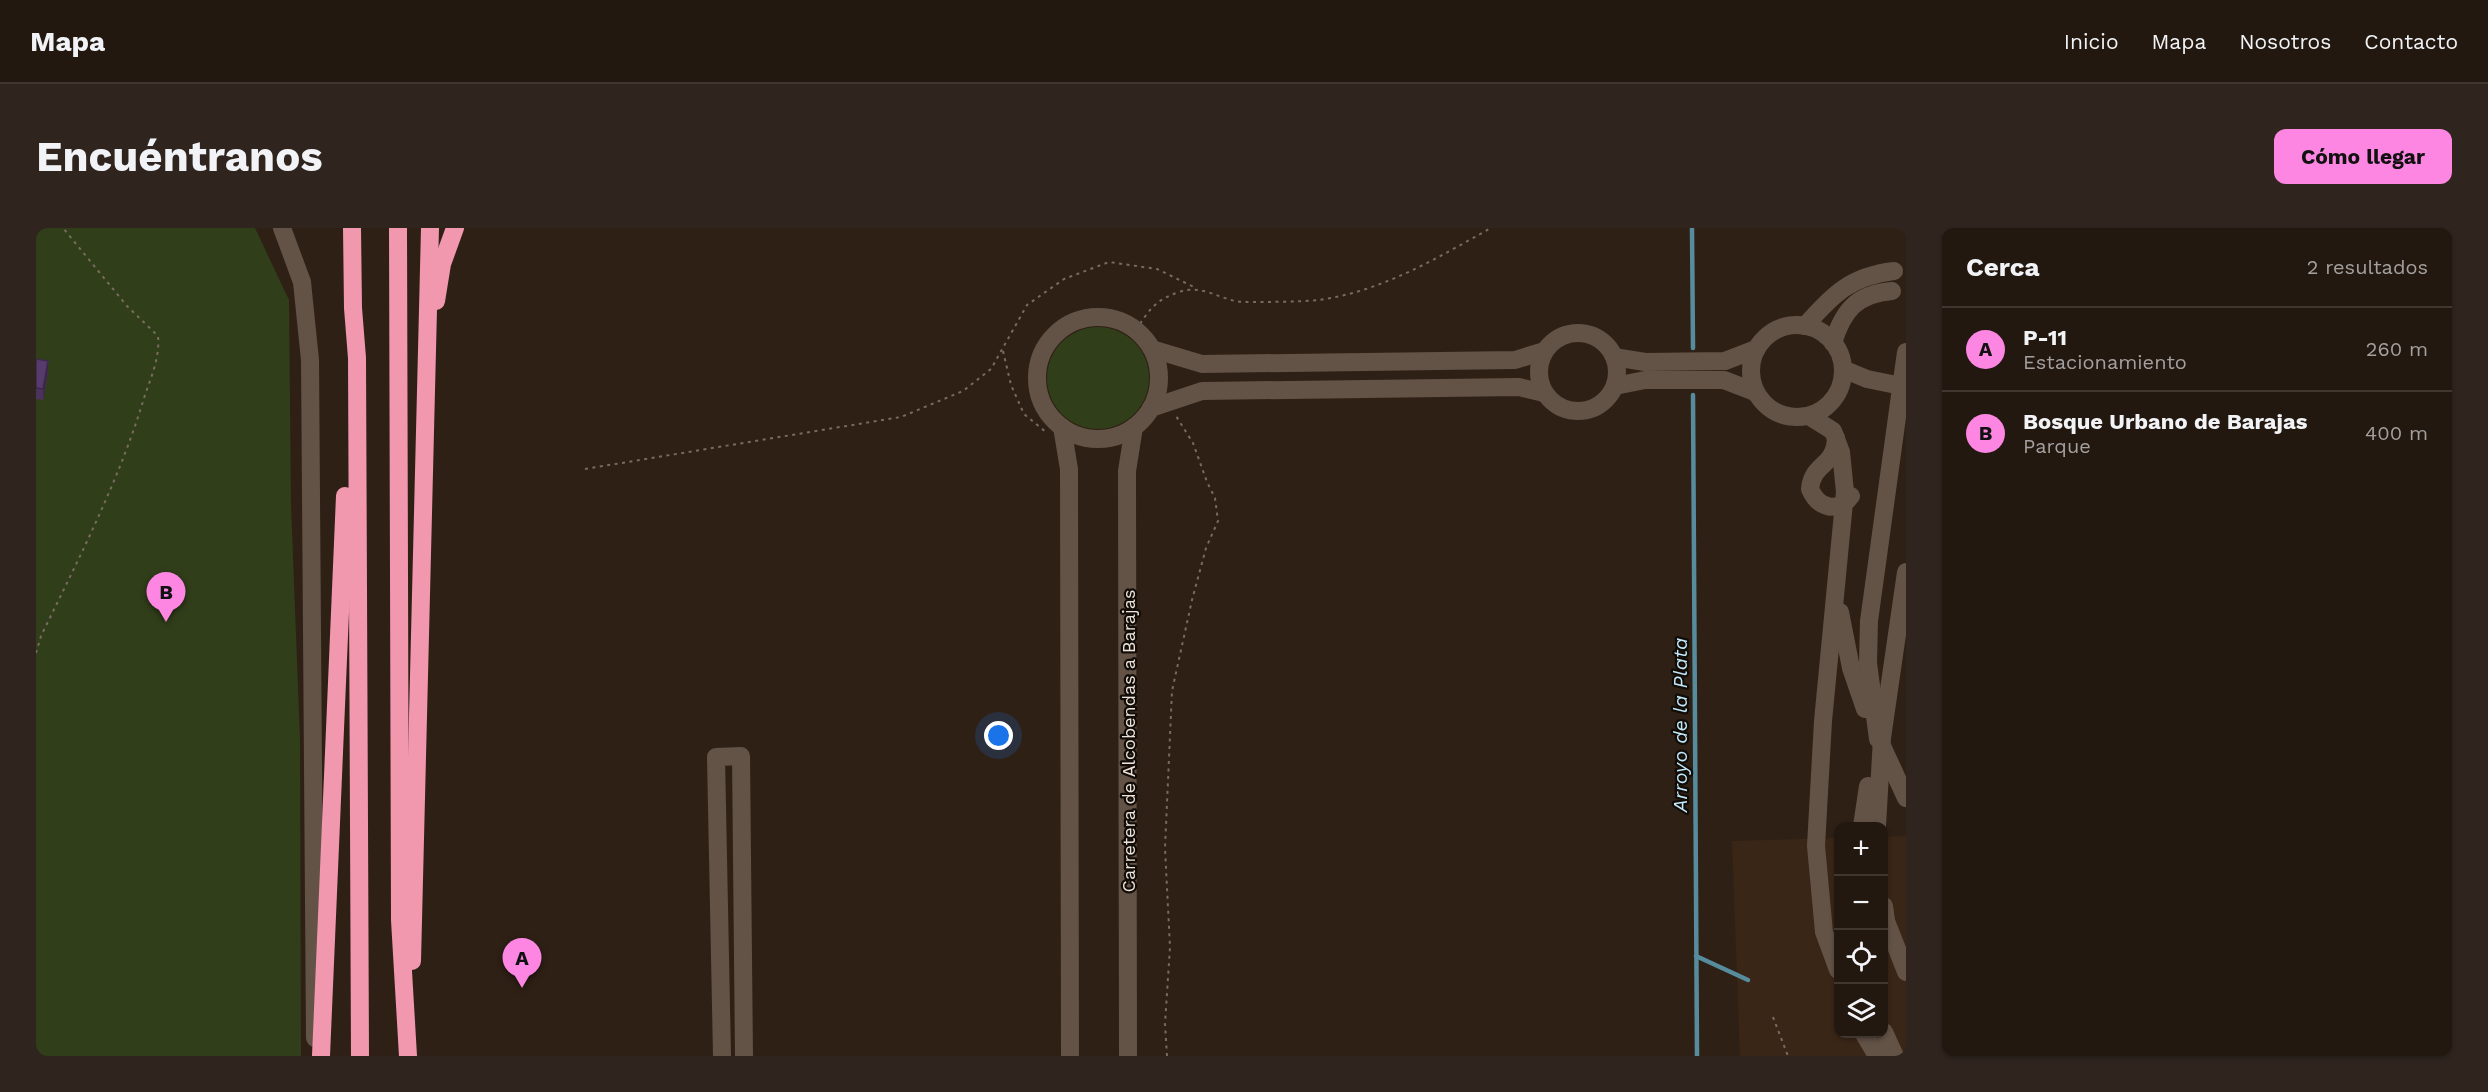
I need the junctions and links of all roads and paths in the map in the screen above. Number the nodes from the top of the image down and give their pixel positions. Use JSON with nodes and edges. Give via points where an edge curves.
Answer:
{"nodes":[{"id":1,"x":63,"y":228,"type":"edge"},
{"id":2,"x":282,"y":228,"type":"edge"},
{"id":3,"x":352,"y":228,"type":"edge"},
{"id":4,"x":398,"y":228,"type":"edge"},
{"id":5,"x":430,"y":228,"type":"edge"},
{"id":6,"x":454,"y":228,"type":"edge"},
{"id":7,"x":1491,"y":228,"type":"edge"},
{"id":8,"x":1893,"y":271,"type":"dead end"},
{"id":9,"x":1196,"y":288,"type":"junction"},
{"id":10,"x":1892,"y":291,"type":"dead end"},
{"id":11,"x":353,"y":308,"type":"junction"},
{"id":12,"x":1805,"y":326,"type":"junction"},
{"id":13,"x":1136,"y":330,"type":"junction"},
{"id":14,"x":1833,"y":343,"type":"junction"},
{"id":15,"x":1756,"y":349,"type":"junction"},
{"id":16,"x":1152,"y":350,"type":"junction"},
{"id":17,"x":1544,"y":351,"type":"junction"},
{"id":18,"x":1906,"y":352,"type":"edge"},
{"id":19,"x":1614,"y":357,"type":"junction"},
{"id":20,"x":1843,"y":369,"type":"junction"},
{"id":21,"x":426,"y":380,"type":"junction"},
{"id":22,"x":1615,"y":386,"type":"junction"},
{"id":23,"x":1906,"y":387,"type":"edge"},
{"id":24,"x":1755,"y":392,"type":"junction"},
{"id":25,"x":1544,"y":393,"type":"junction"},
{"id":26,"x":1833,"y":399,"type":"junction"},
{"id":27,"x":1159,"y":405,"type":"junction"},
{"id":28,"x":1809,"y":416,"type":"junction"},
{"id":29,"x":1062,"y":427,"type":"junction"},
{"id":30,"x":1134,"y":427,"type":"junction"},
{"id":31,"x":1836,"y":438,"type":"junction"},
{"id":32,"x":585,"y":469,"type":"dead end"},
{"id":33,"x":1844,"y":504,"type":"junction"},
{"id":34,"x":1906,"y":572,"type":"edge"},
{"id":35,"x":1836,"y":589,"type":"junction"},
{"id":36,"x":36,"y":653,"type":"edge"},
{"id":37,"x":1880,"y":738,"type":"junction"},
{"id":38,"x":1906,"y":798,"type":"edge"},
{"id":39,"x":1863,"y":822,"type":"edge"},
{"id":40,"x":1877,"y":822,"type":"edge"},
{"id":41,"x":1888,"y":919,"type":"edge"},
{"id":42,"x":1834,"y":957,"type":"edge"},
{"id":43,"x":1902,"y":964,"type":"edge"},
{"id":44,"x":1773,"y":1017,"type":"dead end"},
{"id":45,"x":408,"y":1032,"type":"junction"},
{"id":46,"x":1866,"y":1038,"type":"edge"},
{"id":47,"x":1887,"y":1038,"type":"edge"},
{"id":48,"x":316,"y":1056,"type":"edge"},
{"id":49,"x":321,"y":1056,"type":"edge"},
{"id":50,"x":360,"y":1056,"type":"edge"},
{"id":51,"x":408,"y":1056,"type":"edge"},
{"id":52,"x":722,"y":1056,"type":"edge"},
{"id":53,"x":744,"y":1056,"type":"edge"},
{"id":54,"x":1070,"y":1056,"type":"edge"},
{"id":55,"x":1128,"y":1056,"type":"edge"},
{"id":56,"x":1167,"y":1056,"type":"edge"},
{"id":57,"x":1788,"y":1056,"type":"edge"},
{"id":58,"x":1877,"y":1056,"type":"edge"},
{"id":59,"x":1895,"y":1056,"type":"edge"}],
"edges":[{"from":1,"to":36,"type":"path","via":[[127,306],[158,336],[159,351],[134,431]]},
{"from":2,"to":48,"type":"street","via":[[302,282],[310,360]]},
{"from":3,"to":11,"type":"highway"},
{"from":4,"to":45,"type":"highway","via":[[399,865]]},
{"from":5,"to":21,"type":"highway"},
{"from":6,"to":21,"type":"highway","via":[[442,264]]},
{"from":7,"to":9,"type":"path","via":[[1406,274],[1318,300],[1242,302]]},
{"from":8,"to":12,"type":"street","via":[[1870,274],[1849,283]]},
{"from":9,"to":13,"type":"path","via":[[1152,304]]},
{"from":9,"to":32,"type":"path","via":[[1157,269],[1109,262],[1064,279],[1027,305],[991,369],[963,391],[901,417]]},
{"from":10,"to":14,"type":"street","via":[[1875,292],[1858,300],[1840,320]]},
{"from":11,"to":49,"type":"highway","via":[[346,358],[345,528]]},
{"from":11,"to":50,"type":"highway","via":[[357,358]]},
{"from":12,"to":14,"type":"street","via":[[1821,332]]},
{"from":12,"to":15,"type":"street","via":[[1786,326],[1769,334]]},
{"from":13,"to":16,"type":"street"},
{"from":13,"to":29,"type":"street","via":[[1109,317],[1090,317],[1058,331],[1046,345],[1039,362],[1040,398]]},
{"from":14,"to":20,"type":"street"},
{"from":15,"to":19,"type":"street","via":[[1725,361],[1645,362]]},
{"from":15,"to":24,"type":"street","via":[[1750,370]]},
{"from":16,"to":17,"type":"street","via":[[1202,364],[1515,360]]},
{"from":16,"to":27,"type":"street","via":[[1158,368]]},
{"from":17,"to":19,"type":"street","via":[[1556,338],[1573,332],[1591,334],[1605,343]]},
{"from":17,"to":25,"type":"street","via":[[1538,372]]},
{"from":18,"to":37,"type":"street","via":[[1869,621],[1868,663]]},
{"from":19,"to":22,"type":"street"},
{"from":20,"to":23,"type":"street","via":[[1867,379]]},
{"from":20,"to":26,"type":"street","via":[[1841,385]]},
{"from":21,"to":45,"type":"highway","via":[[414,927]]},
{"from":22,"to":24,"type":"street","via":[[1645,380],[1724,380]]},
{"from":22,"to":25,"type":"street","via":[[1606,400],[1593,409],[1576,412],[1560,408]]},
{"from":24,"to":28,"type":"street","via":[[1768,408],[1788,417]]},
{"from":25,"to":27,"type":"street","via":[[1519,387],[1202,391]]},
{"from":26,"to":28,"type":"street"},
{"from":26,"to":33,"type":"street","via":[[1856,478],[1853,493]]},
{"from":27,"to":30,"type":"street"},
{"from":27,"to":56,"type":"path","via":[[1192,442],[1215,498],[1218,521],[1206,548],[1172,691],[1165,848],[1170,947]]},
{"from":28,"to":31,"type":"street","via":[[1827,425]]},
{"from":29,"to":30,"type":"street","via":[[1085,438],[1098,439]]},
{"from":29,"to":54,"type":"street","via":[[1069,469]]},
{"from":30,"to":55,"type":"street","name":"Carretera de Alcobendas a Barajas","via":[[1127,471]]},
{"from":31,"to":33,"type":"street","via":[[1844,467]]},
{"from":31,"to":33,"type":"street","via":[[1833,456],[1813,476],[1810,489],[1825,506]]},
{"from":33,"to":35,"type":"street"},
{"from":34,"to":37,"type":"street"},
{"from":35,"to":37,"type":"street","via":[[1851,668]]},
{"from":35,"to":42,"type":"street","via":[[1816,846],[1824,932]]},
{"from":37,"to":38,"type":"street"},
{"from":37,"to":39,"type":"street"},
{"from":37,"to":40,"type":"street"},
{"from":41,"to":43,"type":"street"},
{"from":44,"to":57,"type":"path"},
{"from":45,"to":51,"type":"highway"},
{"from":46,"to":58,"type":"street"},
{"from":47,"to":59,"type":"street"},
{"from":52,"to":53,"type":"street","via":[[716,757],[741,756]]}]}
